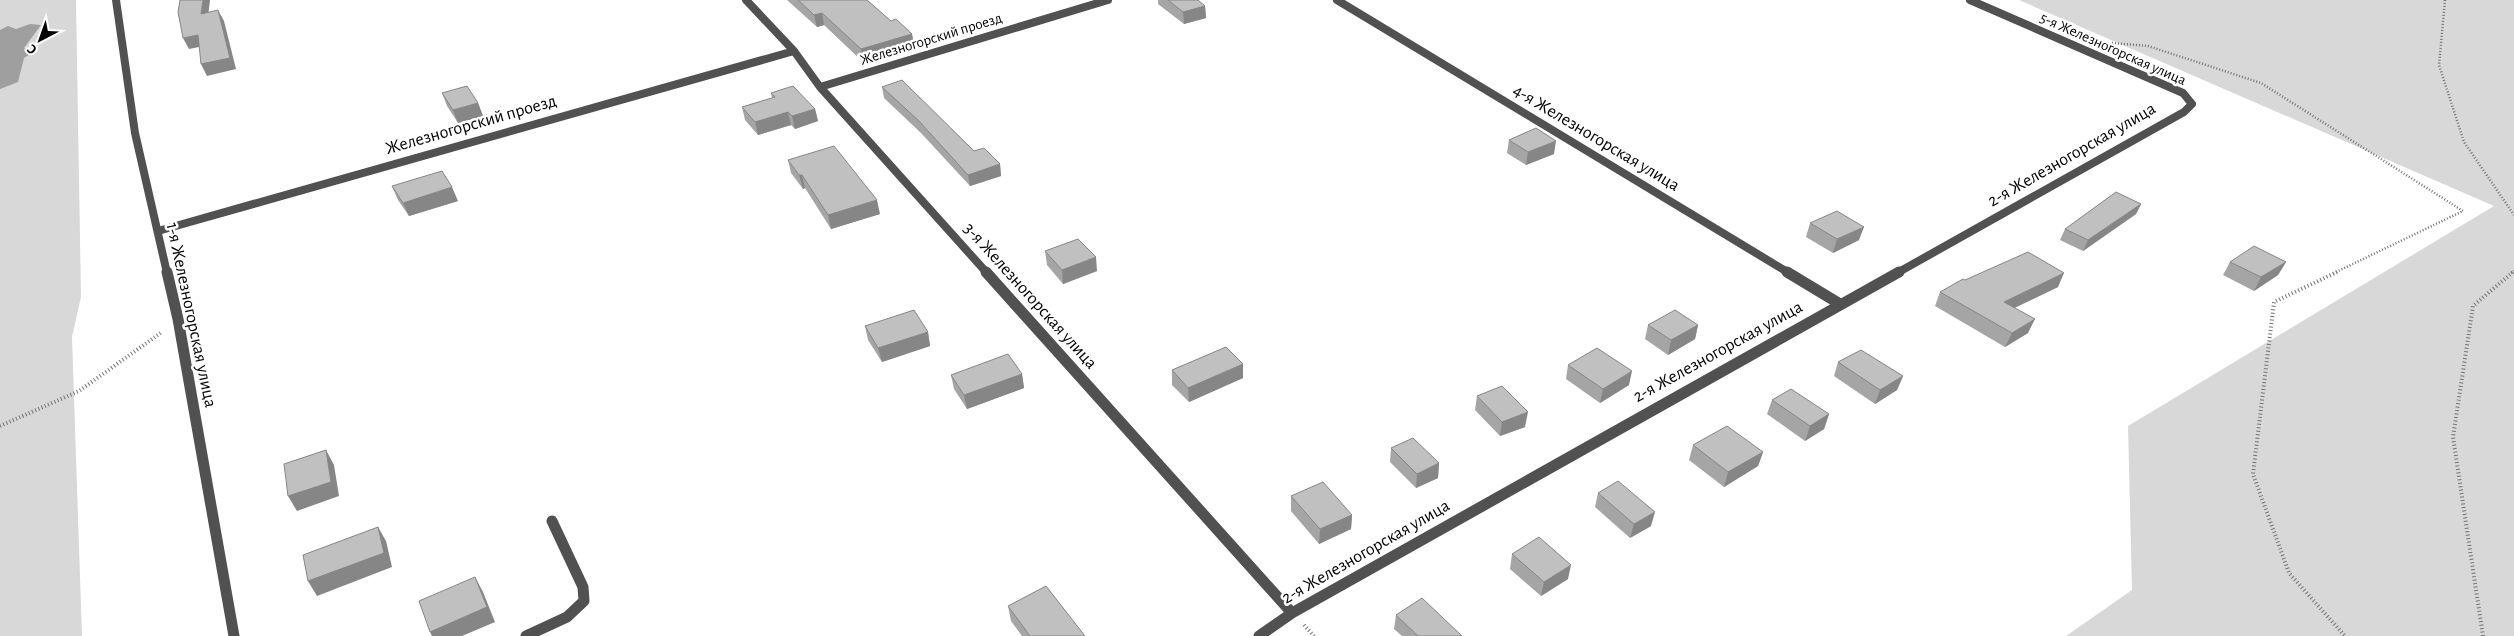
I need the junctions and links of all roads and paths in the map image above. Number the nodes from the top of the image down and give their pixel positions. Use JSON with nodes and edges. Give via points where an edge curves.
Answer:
{"nodes":[{"id":1,"x":116,"y":0,"type":"edge"},
{"id":2,"x":746,"y":0,"type":"edge"},
{"id":3,"x":1108,"y":0,"type":"edge"},
{"id":4,"x":1336,"y":0,"type":"edge"},
{"id":5,"x":1970,"y":0,"type":"edge"},
{"id":6,"x":2445,"y":0,"type":"edge"},
{"id":7,"x":2109,"y":43,"type":"dead end"},
{"id":8,"x":794,"y":51,"type":"junction"},
{"id":9,"x":820,"y":87,"type":"junction"},
{"id":10,"x":2190,"y":99,"type":"joint"},
{"id":11,"x":2514,"y":214,"type":"edge"},
{"id":12,"x":158,"y":231,"type":"junction"},
{"id":13,"x":2514,"y":271,"type":"edge"},
{"id":14,"x":1840,"y":304,"type":"junction"},
{"id":15,"x":178,"y":319,"type":"junction"},
{"id":16,"x":0,"y":426,"type":"edge"},
{"id":17,"x":552,"y":521,"type":"dead end"},
{"id":18,"x":1292,"y":613,"type":"junction"},
{"id":19,"x":234,"y":636,"type":"edge"},
{"id":20,"x":526,"y":636,"type":"edge"},
{"id":21,"x":1259,"y":636,"type":"edge"},
{"id":22,"x":2345,"y":636,"type":"edge"},
{"id":23,"x":2483,"y":636,"type":"edge"}],
"edges":[{"from":1,"to":12,"type":"street","name":"1-я Железногорская улица","via":[[136,132]]},
{"from":2,"to":8,"type":"street","name":"3-я Железногорская улица"},
{"from":3,"to":9,"type":"street","name":"Железногорский проезд"},
{"from":4,"to":14,"type":"street","name":"4-я Железногорская улица"},
{"from":5,"to":10,"type":"street","name":"5-я Железногорская улица","via":[[2183,93]]},
{"from":6,"to":11,"type":"path","via":[[2439,65],[2464,142]]},
{"from":7,"to":22,"type":"path","via":[[2148,46],[2261,83],[2463,210],[2274,302],[2253,474],[2289,573]]},
{"from":8,"to":9,"type":"street","name":"3-я Железногорская улица"},
{"from":8,"to":12,"type":"street","name":"Железногорский проезд"},
{"from":9,"to":18,"type":"street","name":"3-я Железногорская улица"},
{"from":10,"to":14,"type":"street","name":"2-я Железногорская улица","via":[[2192,104],[2184,112],[2000,218]]},
{"from":12,"to":15,"type":"street","name":"1-я Железногорская улица"},
{"from":13,"to":23,"type":"path","via":[[2473,306],[2453,437]]},
{"from":14,"to":18,"type":"street","name":"2-я Железногорская улица"},
{"from":15,"to":16,"type":"path","via":[[79,391]]},
{"from":15,"to":19,"type":"street","name":"1-я Железногорская улица"},
{"from":17,"to":20,"type":"street","via":[[583,588],[584,601],[567,618]]},
{"from":18,"to":21,"type":"street","name":"2-я Железногорская улица"}]}
